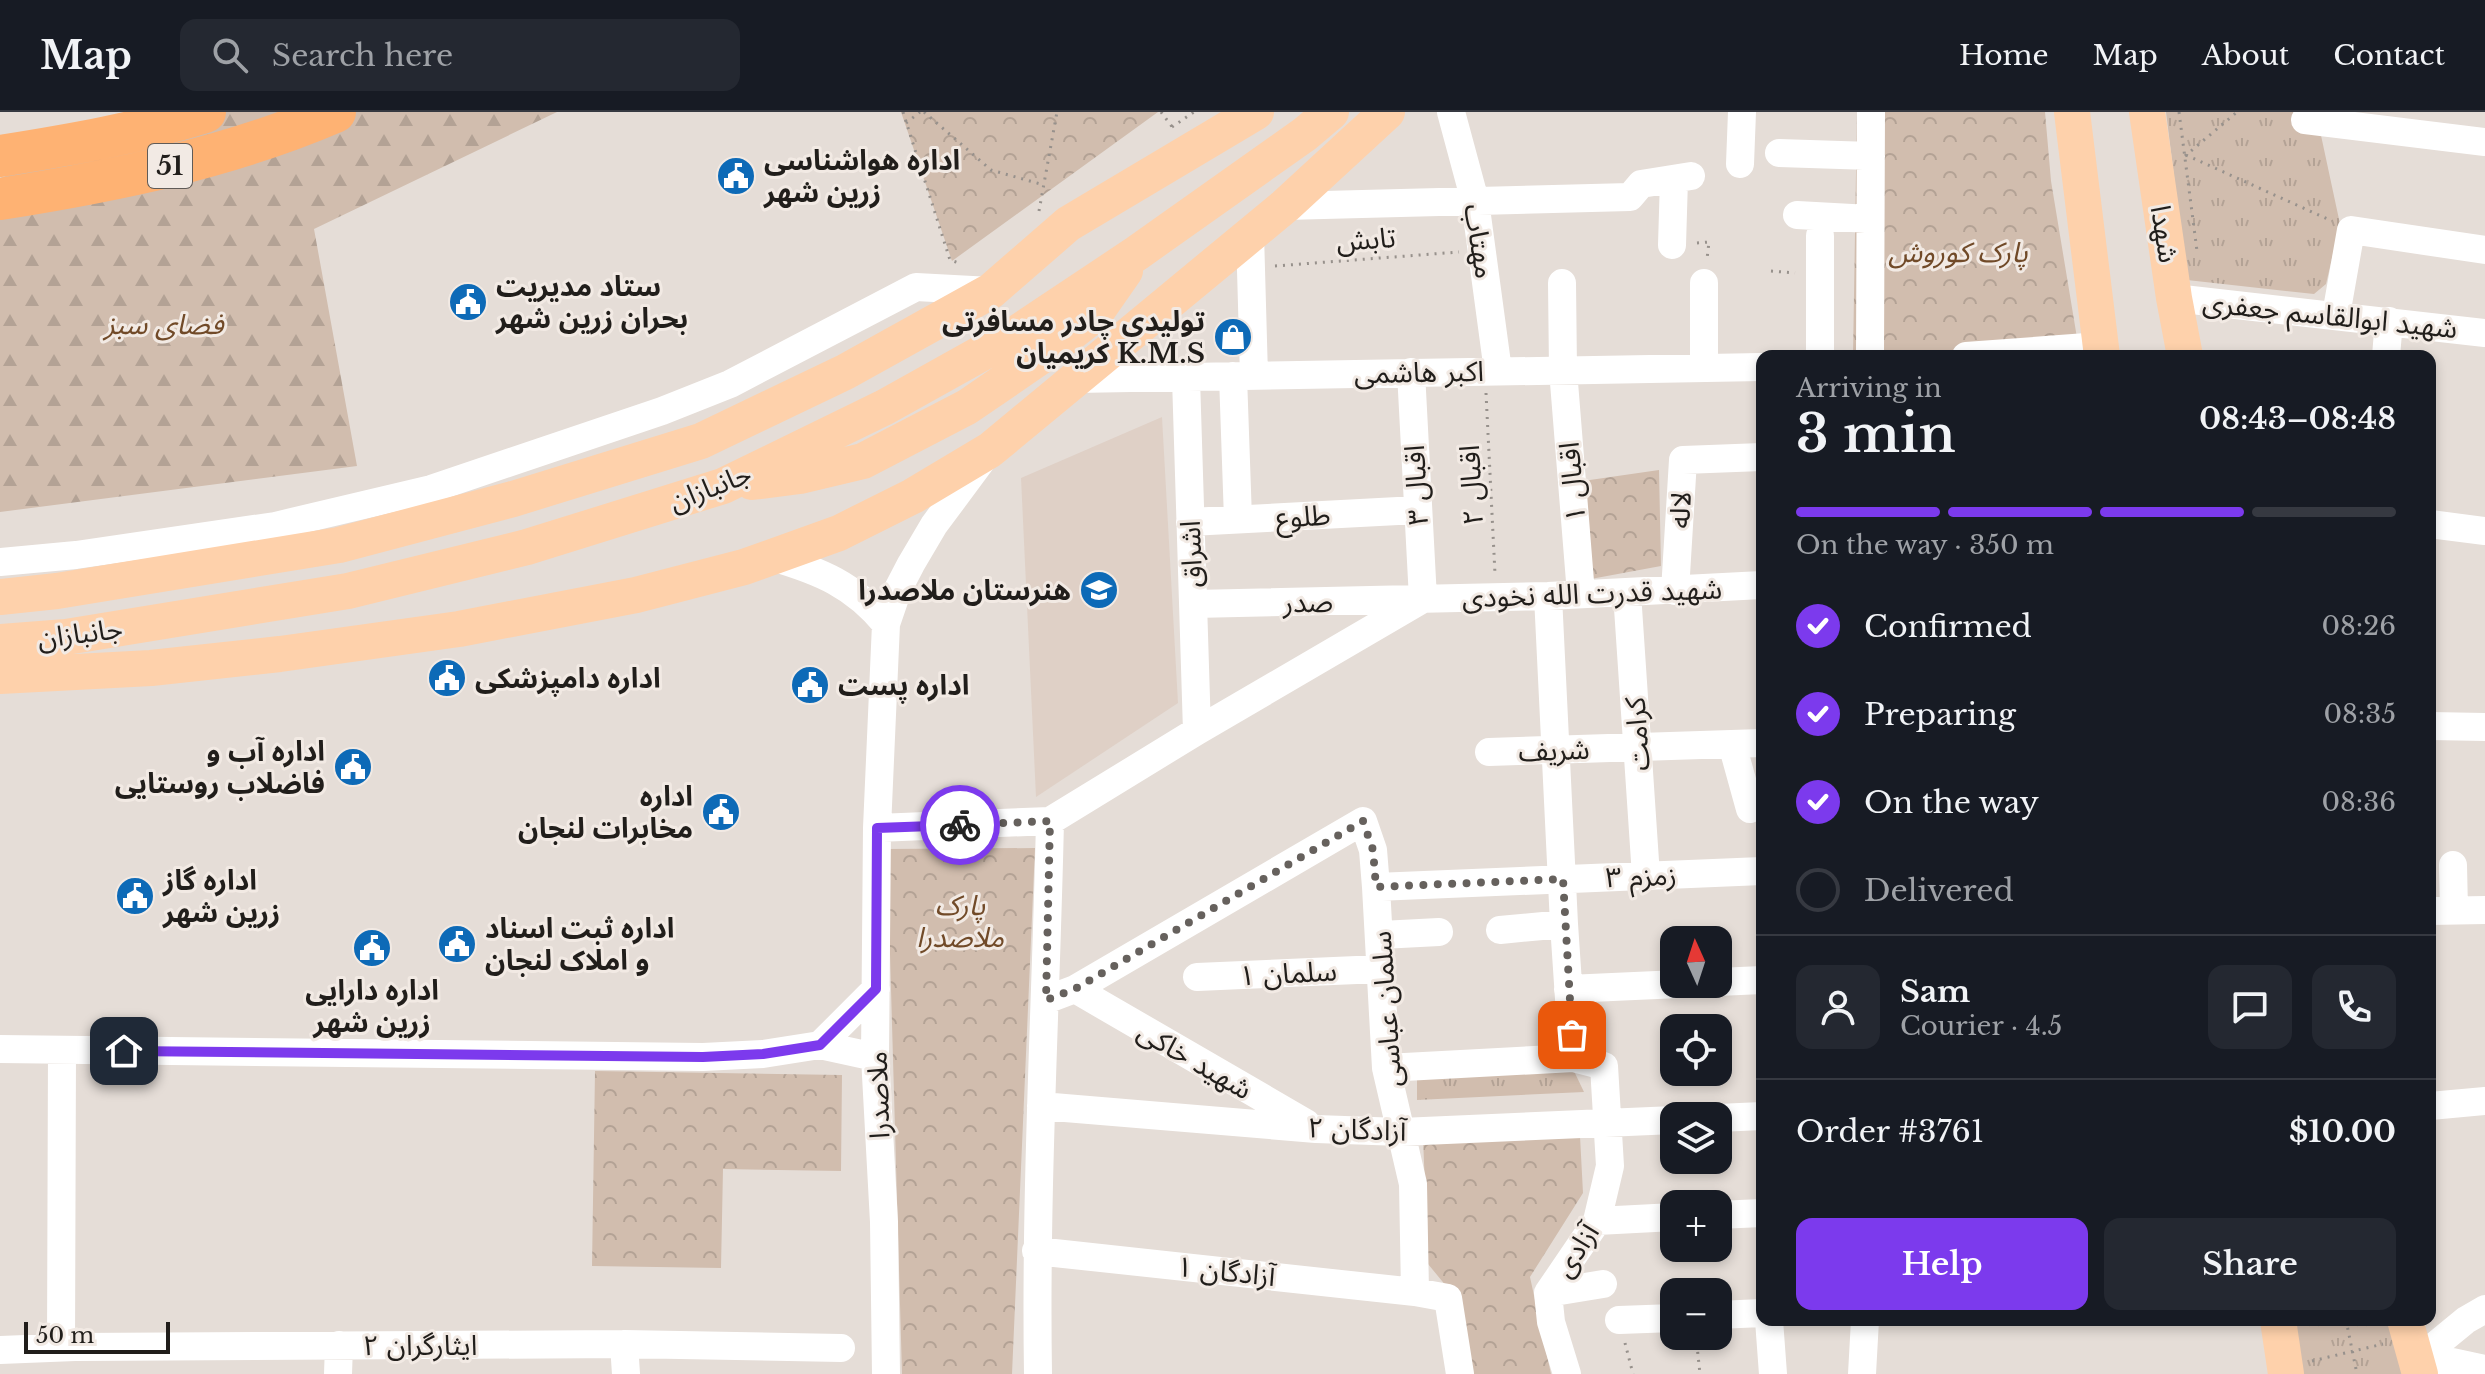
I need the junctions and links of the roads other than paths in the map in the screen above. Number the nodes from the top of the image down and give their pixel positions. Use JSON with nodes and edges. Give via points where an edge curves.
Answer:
{"nodes":[{"id":1,"x":205,"y":112,"type":"edge"},
{"id":2,"x":335,"y":112,"type":"edge"},
{"id":3,"x":1256,"y":112,"type":"edge"},
{"id":4,"x":1331,"y":112,"type":"edge"},
{"id":5,"x":1387,"y":112,"type":"edge"},
{"id":6,"x":1451,"y":112,"type":"edge"},
{"id":7,"x":1742,"y":112,"type":"edge"},
{"id":8,"x":1871,"y":112,"type":"edge"},
{"id":9,"x":2072,"y":112,"type":"edge"},
{"id":10,"x":2147,"y":112,"type":"edge"},
{"id":11,"x":2305,"y":120,"type":"dead end"},
{"id":12,"x":2485,"y":142,"type":"edge"},
{"id":13,"x":1779,"y":153,"type":"dead end"},
{"id":14,"x":0,"y":156,"type":"edge"},
{"id":15,"x":1871,"y":156,"type":"junction"},
{"id":16,"x":1740,"y":164,"type":"dead end"},
{"id":17,"x":0,"y":199,"type":"edge"},
{"id":18,"x":1475,"y":201,"type":"junction"},
{"id":19,"x":1285,"y":206,"type":"junction"},
{"id":20,"x":1797,"y":215,"type":"dead end"},
{"id":21,"x":1870,"y":219,"type":"junction"},
{"id":22,"x":1820,"y":236,"type":"dead end"},
{"id":23,"x":1672,"y":245,"type":"road end"},
{"id":24,"x":2485,"y":250,"type":"edge"},
{"id":25,"x":1251,"y":251,"type":"junction"},
{"id":26,"x":982,"y":279,"type":"junction"},
{"id":27,"x":1562,"y":283,"type":"dead end"},
{"id":28,"x":1704,"y":283,"type":"road end"},
{"id":29,"x":2174,"y":298,"type":"junction"},
{"id":30,"x":2336,"y":315,"type":"junction"},
{"id":31,"x":2389,"y":321,"type":"junction"},
{"id":32,"x":2485,"y":333,"type":"edge"},
{"id":33,"x":1820,"y":350,"type":"edge"},
{"id":34,"x":1870,"y":350,"type":"edge"},
{"id":35,"x":2101,"y":350,"type":"edge"},
{"id":36,"x":2184,"y":350,"type":"edge"},
{"id":37,"x":2387,"y":350,"type":"edge"},
{"id":38,"x":1756,"y":367,"type":"edge"},
{"id":39,"x":1704,"y":368,"type":"junction"},
{"id":40,"x":1563,"y":370,"type":"junction"},
{"id":41,"x":1491,"y":371,"type":"junction"},
{"id":42,"x":1411,"y":372,"type":"junction"},
{"id":43,"x":1244,"y":376,"type":"junction"},
{"id":44,"x":1186,"y":378,"type":"junction"},
{"id":45,"x":1075,"y":379,"type":"junction"},
{"id":46,"x":990,"y":450,"type":"junction"},
{"id":47,"x":1756,"y":457,"type":"edge"},
{"id":48,"x":513,"y":499,"type":"junction"},
{"id":49,"x":1417,"y":510,"type":"junction"},
{"id":50,"x":1238,"y":519,"type":"junction"},
{"id":51,"x":1190,"y":522,"type":"junction"},
{"id":52,"x":2436,"y":525,"type":"edge"},
{"id":53,"x":2485,"y":531,"type":"edge"},
{"id":54,"x":527,"y":547,"type":"junction"},
{"id":55,"x":772,"y":557,"type":"junction"},
{"id":56,"x":0,"y":562,"type":"edge"},
{"id":57,"x":1756,"y":585,"type":"edge"},
{"id":58,"x":1675,"y":591,"type":"junction"},
{"id":59,"x":1627,"y":593,"type":"junction"},
{"id":60,"x":1581,"y":594,"type":"junction"},
{"id":61,"x":1548,"y":596,"type":"junction"},
{"id":62,"x":0,"y":597,"type":"edge"},
{"id":63,"x":1423,"y":599,"type":"junction"},
{"id":64,"x":1194,"y":604,"type":"junction"},
{"id":65,"x":886,"y":624,"type":"junction"},
{"id":66,"x":0,"y":642,"type":"edge"},
{"id":67,"x":82,"y":671,"type":"junction"},
{"id":68,"x":0,"y":676,"type":"edge"},
{"id":69,"x":2436,"y":726,"type":"edge"},
{"id":70,"x":2485,"y":727,"type":"edge"},
{"id":71,"x":1197,"y":731,"type":"junction"},
{"id":72,"x":1756,"y":743,"type":"edge"},
{"id":73,"x":1732,"y":744,"type":"junction"},
{"id":74,"x":1637,"y":748,"type":"junction"},
{"id":75,"x":1556,"y":751,"type":"junction"},
{"id":76,"x":1489,"y":752,"type":"dead end"},
{"id":77,"x":1750,"y":809,"type":"dead end"},
{"id":78,"x":1050,"y":821,"type":"junction"},
{"id":79,"x":877,"y":828,"type":"junction"},
{"id":80,"x":2453,"y":865,"type":"dead end"},
{"id":81,"x":1756,"y":871,"type":"edge"},
{"id":82,"x":1646,"y":876,"type":"junction"},
{"id":83,"x":1563,"y":879,"type":"junction"},
{"id":84,"x":1376,"y":887,"type":"junction"},
{"id":85,"x":2485,"y":910,"type":"edge"},
{"id":86,"x":2442,"y":911,"type":"edge"},
{"id":87,"x":1564,"y":924,"type":"junction"},
{"id":88,"x":1500,"y":930,"type":"dead end"},
{"id":89,"x":1439,"y":932,"type":"dead end"},
{"id":90,"x":1381,"y":935,"type":"junction"},
{"id":91,"x":1380,"y":969,"type":"junction"},
{"id":92,"x":1197,"y":977,"type":"dead end"},
{"id":93,"x":1756,"y":980,"type":"edge"},
{"id":94,"x":1732,"y":981,"type":"edge"},
{"id":95,"x":1660,"y":985,"type":"edge"},
{"id":96,"x":876,"y":989,"type":"junction"},
{"id":97,"x":1075,"y":989,"type":"junction"},
{"id":98,"x":1568,"y":989,"type":"junction"},
{"id":99,"x":1046,"y":1000,"type":"junction"},
{"id":100,"x":820,"y":1045,"type":"junction"},
{"id":101,"x":0,"y":1049,"type":"edge"},
{"id":102,"x":62,"y":1050,"type":"junction"},
{"id":103,"x":875,"y":1057,"type":"junction"},
{"id":104,"x":1573,"y":1058,"type":"junction"},
{"id":105,"x":1386,"y":1068,"type":"junction"},
{"id":106,"x":2485,"y":1101,"type":"edge"},
{"id":107,"x":2436,"y":1105,"type":"edge"},
{"id":108,"x":1041,"y":1106,"type":"junction"},
{"id":109,"x":1756,"y":1116,"type":"edge"},
{"id":110,"x":1732,"y":1117,"type":"edge"},
{"id":111,"x":1660,"y":1121,"type":"edge"},
{"id":112,"x":1606,"y":1124,"type":"junction"},
{"id":113,"x":1316,"y":1129,"type":"junction"},
{"id":114,"x":1401,"y":1132,"type":"junction"},
{"id":115,"x":1756,"y":1213,"type":"edge"},
{"id":116,"x":1732,"y":1214,"type":"edge"},
{"id":117,"x":1660,"y":1218,"type":"edge"},
{"id":118,"x":1597,"y":1221,"type":"junction"},
{"id":119,"x":1036,"y":1251,"type":"junction"},
{"id":120,"x":1603,"y":1284,"type":"dead end"},
{"id":121,"x":1415,"y":1292,"type":"junction"},
{"id":122,"x":1548,"y":1293,"type":"junction"},
{"id":123,"x":2485,"y":1309,"type":"edge"},
{"id":124,"x":1756,"y":1313,"type":"edge"},
{"id":125,"x":1732,"y":1314,"type":"edge"},
{"id":126,"x":1660,"y":1319,"type":"edge"},
{"id":127,"x":1619,"y":1320,"type":"road end"},
{"id":128,"x":1769,"y":1326,"type":"edge"},
{"id":129,"x":1865,"y":1326,"type":"edge"},
{"id":130,"x":2279,"y":1326,"type":"edge"},
{"id":131,"x":624,"y":1344,"type":"junction"},
{"id":132,"x":339,"y":1345,"type":"junction"},
{"id":133,"x":841,"y":1348,"type":"dead end"},
{"id":134,"x":2413,"y":1348,"type":"edge"},
{"id":135,"x":0,"y":1350,"type":"edge"},
{"id":136,"x":71,"y":1356,"type":"edge"},
{"id":137,"x":2485,"y":1369,"type":"edge"},
{"id":138,"x":2285,"y":1371,"type":"edge"},
{"id":139,"x":338,"y":1374,"type":"edge"},
{"id":140,"x":626,"y":1374,"type":"edge"},
{"id":141,"x":886,"y":1374,"type":"edge"},
{"id":142,"x":1038,"y":1374,"type":"edge"},
{"id":143,"x":1460,"y":1374,"type":"edge"},
{"id":144,"x":1567,"y":1374,"type":"edge"},
{"id":145,"x":1773,"y":1374,"type":"edge"},
{"id":146,"x":1862,"y":1374,"type":"edge"}],
"edges":[{"from":1,"to":14,"type":"highway","number":"51"},
{"from":2,"to":17,"type":"highway","number":"51","via":[[187,163]]},
{"from":3,"to":26,"type":"main road","name":"جانبازان"},
{"from":4,"to":54,"type":"main road","name":"جانبازان","via":[[1137,253],[1095,314],[967,407],[863,461],[723,486]]},
{"from":5,"to":19,"type":"main road"},
{"from":6,"to":18,"type":"street","name":"مهتاب"},
{"from":7,"to":16,"type":"street"},
{"from":8,"to":15,"type":"street"},
{"from":9,"to":35,"type":"main road"},
{"from":10,"to":29,"type":"main road","name":"شهدا"},
{"from":11,"to":12,"type":"street"},
{"from":13,"to":15,"type":"street"},
{"from":15,"to":21,"type":"street"},
{"from":18,"to":19,"type":"street"},
{"from":18,"to":23,"type":"street","via":[[1630,197],[1641,184],[1682,178]]},
{"from":18,"to":41,"type":"street","name":"مهتاب"},
{"from":19,"to":25,"type":"main road"},
{"from":20,"to":21,"type":"street"},
{"from":21,"to":34,"type":"street"},
{"from":22,"to":33,"type":"street"},
{"from":24,"to":30,"type":"street","via":[[2351,230]]},
{"from":25,"to":43,"type":"street"},
{"from":25,"to":45,"type":"main road"},
{"from":26,"to":48,"type":"main road","name":"جانبازان","via":[[845,372],[701,441]]},
{"from":26,"to":56,"type":"street","via":[[916,287],[717,389],[431,489],[275,526]]},
{"from":27,"to":40,"type":"street","name":"اقبال ۱"},
{"from":28,"to":39,"type":"street"},
{"from":29,"to":30,"type":"street","name":"شهید ابوالقاسم جعفری"},
{"from":29,"to":36,"type":"main road","name":"شهدا"},
{"from":30,"to":31,"type":"street","name":"شهید ابوالقاسم جعفری"},
{"from":31,"to":32,"type":"street","name":"شهید ابوالقاسم جعفری"},
{"from":31,"to":37,"type":"street"},
{"from":38,"to":39,"type":"street","name":"اکبر هاشمی"},
{"from":39,"to":40,"type":"street","name":"اکبر هاشمی"},
{"from":40,"to":41,"type":"street","name":"اکبر هاشمی"},
{"from":40,"to":60,"type":"street","name":"اقبال ۱"},
{"from":41,"to":42,"type":"street","name":"اکبر هاشمی"},
{"from":42,"to":43,"type":"street","name":"اکبر هاشمی"},
{"from":42,"to":49,"type":"street","name":"اقبال ۳"},
{"from":43,"to":44,"type":"street","name":"اکبر هاشمی"},
{"from":43,"to":50,"type":"street"},
{"from":44,"to":45,"type":"street","name":"اکبر هاشمی"},
{"from":44,"to":51,"type":"street","name":"اشراق"},
{"from":45,"to":46,"type":"main road"},
{"from":46,"to":55,"type":"main road","via":[[839,533]]},
{"from":46,"to":65,"type":"street","name":"ملاصدرا","via":[[934,525],[898,589]]},
{"from":47,"to":58,"type":"street","name":"لاله","via":[[1683,460]]},
{"from":48,"to":54,"type":"main road"},
{"from":48,"to":62,"type":"main road","name":"جانبازان","via":[[339,545]]},
{"from":49,"to":50,"type":"street","name":"طلوع"},
{"from":49,"to":63,"type":"street","name":"اقبال ۳"},
{"from":50,"to":51,"type":"street","name":"طلوع"},
{"from":51,"to":64,"type":"street","name":"اشراق"},
{"from":52,"to":53,"type":"street"},
{"from":54,"to":66,"type":"main road","name":"جانبازان","via":[[348,591],[66,637]]},
{"from":55,"to":65,"type":"street","via":[[853,590]]},
{"from":55,"to":67,"type":"main road","via":[[636,595],[459,629],[280,654]]},
{"from":57,"to":58,"type":"street","name":"شهید قدرت الله نخودی"},
{"from":58,"to":59,"type":"street","name":"شهید قدرت الله نخودی"},
{"from":59,"to":60,"type":"street","name":"شهید قدرت الله نخودی"},
{"from":59,"to":74,"type":"street","name":"کرامت"},
{"from":60,"to":61,"type":"street","name":"شهید قدرت الله نخودی"},
{"from":61,"to":63,"type":"street","name":"شهید قدرت الله نخودی"},
{"from":61,"to":75,"type":"street"},
{"from":63,"to":64,"type":"street","name":"صدر"},
{"from":63,"to":71,"type":"street"},
{"from":64,"to":71,"type":"street","name":"اشراق"},
{"from":65,"to":79,"type":"street","name":"ملاصدرا"},
{"from":66,"to":67,"type":"main road"},
{"from":67,"to":68,"type":"main road"},
{"from":69,"to":70,"type":"street"},
{"from":71,"to":78,"type":"street"},
{"from":72,"to":73,"type":"street","name":"شریف"},
{"from":73,"to":74,"type":"street","name":"شریف"},
{"from":73,"to":77,"type":"street"},
{"from":74,"to":75,"type":"street","name":"شریف"},
{"from":74,"to":82,"type":"street","name":"کرامت"},
{"from":75,"to":76,"type":"street","name":"شریف"},
{"from":75,"to":83,"type":"street"},
{"from":78,"to":79,"type":"street"},
{"from":78,"to":99,"type":"street"},
{"from":79,"to":96,"type":"street","name":"ملاصدرا"},
{"from":80,"to":86,"type":"street"},
{"from":81,"to":82,"type":"street","name":"زمزم ۳"},
{"from":82,"to":83,"type":"street","name":"زمزم ۳"},
{"from":83,"to":84,"type":"street","name":"زمزم ۳"},
{"from":83,"to":87,"type":"street"},
{"from":84,"to":90,"type":"street","name":"سلمان عباسی"},
{"from":84,"to":97,"type":"street","name":"سلمان عباسی","via":[[1373,850],[1363,821]]},
{"from":85,"to":86,"type":"street"},
{"from":87,"to":88,"type":"street"},
{"from":87,"to":98,"type":"street"},
{"from":89,"to":90,"type":"street"},
{"from":90,"to":91,"type":"street","name":"سلمان عباسی"},
{"from":91,"to":92,"type":"street","name":"سلمان ۱"},
{"from":91,"to":105,"type":"street","name":"سلمان عباسی"},
{"from":93,"to":94,"type":"street"},
{"from":95,"to":98,"type":"street"},
{"from":96,"to":100,"type":"street"},
{"from":96,"to":103,"type":"street","name":"ملاصدرا"},
{"from":97,"to":99,"type":"street"},
{"from":97,"to":113,"type":"street","name":"شهید خاکی"},
{"from":98,"to":104,"type":"street"},
{"from":99,"to":108,"type":"street"},
{"from":100,"to":102,"type":"street","via":[[703,1057]]},
{"from":100,"to":103,"type":"street"},
{"from":101,"to":102,"type":"street"},
{"from":102,"to":136,"type":"street"},
{"from":103,"to":141,"type":"street","name":"ملاصدرا"},
{"from":104,"to":105,"type":"street"},
{"from":104,"to":112,"type":"street","name":"آزادی","via":[[1604,1066]]},
{"from":105,"to":114,"type":"street","name":"سلمان عباسی"},
{"from":106,"to":107,"type":"street"},
{"from":108,"to":113,"type":"street","name":"آزادگان ۲"},
{"from":108,"to":119,"type":"street"},
{"from":109,"to":110,"type":"street"},
{"from":111,"to":112,"type":"street","name":"آزادگان ۲"},
{"from":112,"to":114,"type":"street","name":"آزادگان ۲"},
{"from":112,"to":118,"type":"street","name":"آزادی","via":[[1610,1166]]},
{"from":113,"to":114,"type":"street","name":"آزادگان ۲"},
{"from":114,"to":121,"type":"street","name":"سلمان عباسی","via":[[1413,1184]]},
{"from":115,"to":116,"type":"street"},
{"from":117,"to":118,"type":"street"},
{"from":118,"to":122,"type":"street","name":"آزادی"},
{"from":119,"to":121,"type":"street","name":"آزادگان ۱"},
{"from":119,"to":142,"type":"street"},
{"from":120,"to":122,"type":"street"},
{"from":121,"to":143,"type":"street","name":"آزادگان ۱","via":[[1448,1298]]},
{"from":122,"to":144,"type":"street","name":"آزادی"},
{"from":123,"to":134,"type":"street"},
{"from":124,"to":125,"type":"street"},
{"from":126,"to":127,"type":"street"},
{"from":128,"to":145,"type":"street"},
{"from":129,"to":146,"type":"street"},
{"from":130,"to":138,"type":"main road"},
{"from":131,"to":132,"type":"street","name":"ایثارگران ۲"},
{"from":131,"to":133,"type":"street","name":"ایثارگران ۲"},
{"from":131,"to":140,"type":"street"},
{"from":132,"to":136,"type":"street","name":"ایثارگران ۲"},
{"from":132,"to":139,"type":"street"},
{"from":134,"to":137,"type":"street"},
{"from":135,"to":136,"type":"street","name":"ایثارگران ۲"}]}
